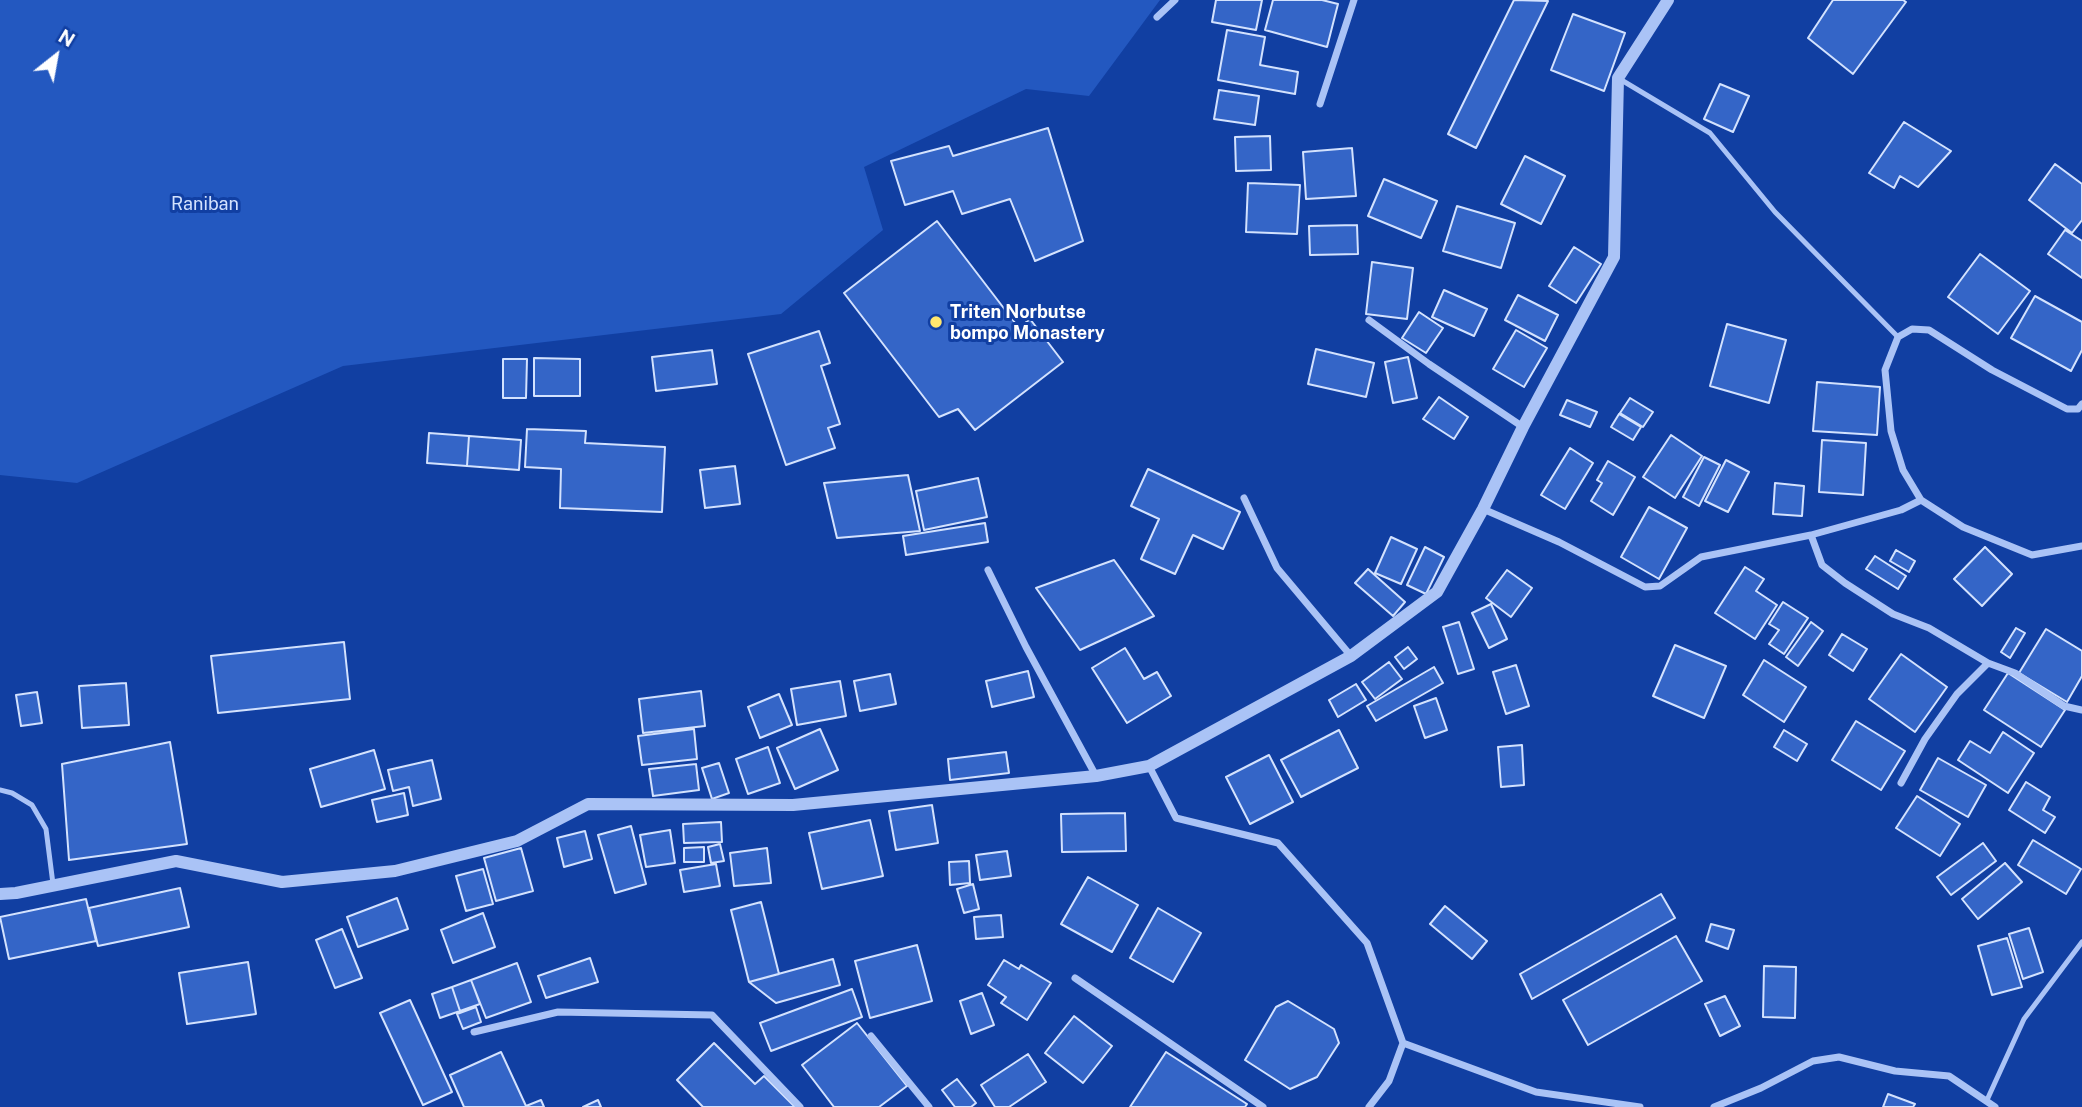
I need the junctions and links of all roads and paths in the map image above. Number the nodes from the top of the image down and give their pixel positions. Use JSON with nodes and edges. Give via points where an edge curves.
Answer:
{"nodes":[{"id":1,"x":1175,"y":0,"type":"edge"},
{"id":2,"x":1353,"y":0,"type":"edge"},
{"id":3,"x":1668,"y":0,"type":"edge"},
{"id":4,"x":1157,"y":17,"type":"dead end"},
{"id":5,"x":1618,"y":78,"type":"junction"},
{"id":6,"x":1320,"y":104,"type":"dead end"},
{"id":7,"x":1369,"y":320,"type":"dead end"},
{"id":8,"x":1898,"y":337,"type":"junction"},
{"id":9,"x":2082,"y":404,"type":"edge"},
{"id":10,"x":1523,"y":427,"type":"junction"},
{"id":11,"x":1244,"y":498,"type":"dead end"},
{"id":12,"x":1921,"y":500,"type":"junction"},
{"id":13,"x":1483,"y":509,"type":"junction"},
{"id":14,"x":1811,"y":534,"type":"junction"},
{"id":15,"x":2082,"y":546,"type":"edge"},
{"id":16,"x":988,"y":570,"type":"dead end"},
{"id":17,"x":1351,"y":656,"type":"junction"},
{"id":18,"x":1987,"y":663,"type":"junction"},
{"id":19,"x":2082,"y":710,"type":"edge"},
{"id":20,"x":1149,"y":766,"type":"junction"},
{"id":21,"x":1096,"y":776,"type":"junction"},
{"id":22,"x":1902,"y":783,"type":"dead end"},
{"id":23,"x":0,"y":790,"type":"edge"},
{"id":24,"x":53,"y":885,"type":"junction"},
{"id":25,"x":0,"y":894,"type":"edge"},
{"id":26,"x":2082,"y":942,"type":"edge"},
{"id":27,"x":1075,"y":978,"type":"dead end"},
{"id":28,"x":474,"y":1032,"type":"dead end"},
{"id":29,"x":872,"y":1036,"type":"dead end"},
{"id":30,"x":1403,"y":1044,"type":"junction"},
{"id":31,"x":1987,"y":1100,"type":"junction"},
{"id":32,"x":800,"y":1107,"type":"edge"},
{"id":33,"x":929,"y":1107,"type":"edge"},
{"id":34,"x":1263,"y":1107,"type":"edge"},
{"id":35,"x":1369,"y":1107,"type":"edge"},
{"id":36,"x":1640,"y":1107,"type":"edge"},
{"id":37,"x":1714,"y":1107,"type":"edge"},
{"id":38,"x":1996,"y":1107,"type":"edge"}],
"edges":[{"from":1,"to":4,"type":"street"},
{"from":2,"to":6,"type":"street"},
{"from":3,"to":5,"type":"street"},
{"from":5,"to":8,"type":"lane","via":[[1710,133],[1774,212]]},
{"from":5,"to":10,"type":"street","via":[[1614,257]]},
{"from":7,"to":10,"type":"street"},
{"from":8,"to":9,"type":"street","via":[[1912,329],[1929,330],[2067,409]]},
{"from":8,"to":12,"type":"street","via":[[1885,370],[1891,430],[1903,470]]},
{"from":10,"to":13,"type":"street"},
{"from":11,"to":17,"type":"street","via":[[1277,568]]},
{"from":12,"to":14,"type":"street","via":[[1901,510]]},
{"from":12,"to":15,"type":"street","via":[[1963,527],[2032,555]]},
{"from":13,"to":14,"type":"street","via":[[1645,587],[1660,586],[1701,557]]},
{"from":13,"to":17,"type":"street","via":[[1437,592]]},
{"from":14,"to":18,"type":"street","via":[[1822,565],[1860,594]]},
{"from":16,"to":21,"type":"street"},
{"from":17,"to":20,"type":"street"},
{"from":18,"to":19,"type":"street","via":[[2015,673],[2064,706]]},
{"from":18,"to":22,"type":"street","via":[[1949,705]]},
{"from":20,"to":21,"type":"street"},
{"from":20,"to":30,"type":"street","via":[[1176,818],[1278,843],[1367,943]]},
{"from":21,"to":24,"type":"street","via":[[793,805],[588,804],[517,841],[395,872],[282,882],[176,861]]},
{"from":23,"to":24,"type":"lane","via":[[32,805],[46,829]]},
{"from":24,"to":25,"type":"street"},
{"from":26,"to":31,"type":"lane","via":[[2024,1020]]},
{"from":27,"to":34,"type":"street"},
{"from":28,"to":32,"type":"street","via":[[558,1012],[712,1015]]},
{"from":29,"to":33,"type":"street"},
{"from":30,"to":35,"type":"street","via":[[1389,1082]]},
{"from":30,"to":36,"type":"street","via":[[1536,1092]]},
{"from":31,"to":37,"type":"street","via":[[1949,1076],[1895,1071],[1839,1057],[1813,1061]]},
{"from":31,"to":38,"type":"street"}]}
